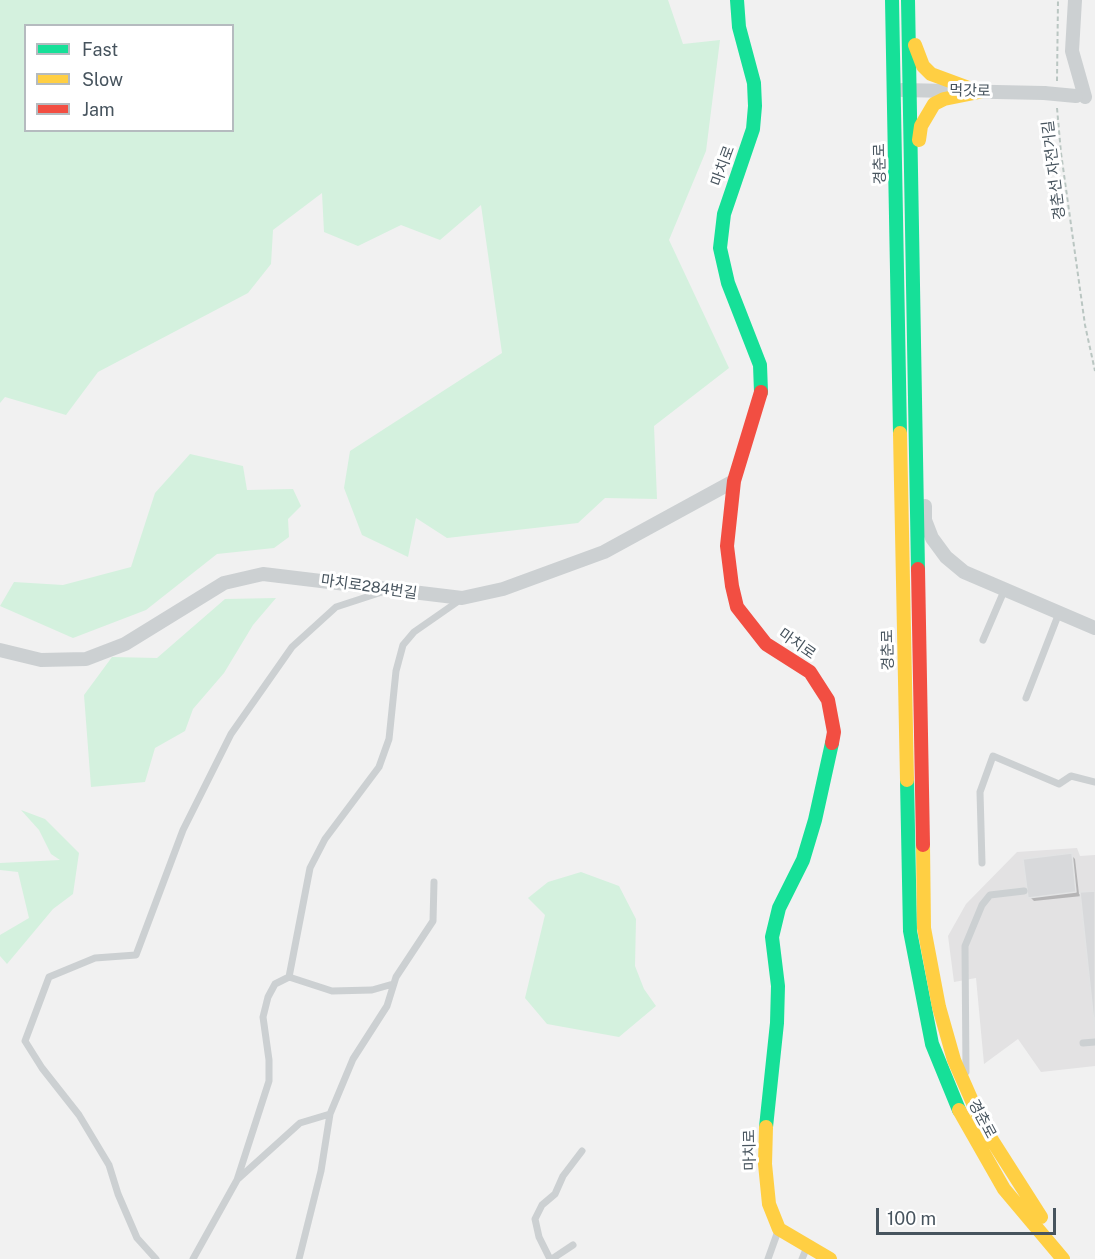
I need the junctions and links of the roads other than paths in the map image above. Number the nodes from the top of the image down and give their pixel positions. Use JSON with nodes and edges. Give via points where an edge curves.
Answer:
{"nodes":[{"id":1,"x":737,"y":0,"type":"edge"},
{"id":2,"x":892,"y":0,"type":"edge"},
{"id":3,"x":908,"y":0,"type":"edge"},
{"id":4,"x":1075,"y":0,"type":"edge"},
{"id":5,"x":909,"y":22,"type":"junction"},
{"id":6,"x":895,"y":90,"type":"junction"},
{"id":7,"x":911,"y":90,"type":"junction"},
{"id":8,"x":979,"y":92,"type":"junction"},
{"id":9,"x":1085,"y":97,"type":"edge"},
{"id":10,"x":913,"y":186,"type":"junction"},
{"id":11,"x":915,"y":389,"type":"junction"},
{"id":12,"x":734,"y":482,"type":"junction"},
{"id":13,"x":390,"y":590,"type":"junction"},
{"id":14,"x":1004,"y":591,"type":"junction"},
{"id":15,"x":462,"y":598,"type":"junction"},
{"id":16,"x":1059,"y":613,"type":"junction"},
{"id":17,"x":1095,"y":628,"type":"edge"},
{"id":18,"x":983,"y":640,"type":"dead end"},
{"id":19,"x":0,"y":650,"type":"edge"},
{"id":20,"x":1026,"y":698,"type":"dead end"},
{"id":21,"x":1095,"y":782,"type":"edge"},
{"id":22,"x":982,"y":863,"type":"dead end"},
{"id":23,"x":434,"y":882,"type":"dead end"},
{"id":24,"x":1024,"y":891,"type":"dead end"},
{"id":25,"x":289,"y":977,"type":"junction"},
{"id":26,"x":393,"y":984,"type":"junction"},
{"id":27,"x":1095,"y":1042,"type":"edge"},
{"id":28,"x":1083,"y":1043,"type":"dead end"},
{"id":29,"x":966,"y":1087,"type":"junction"},
{"id":30,"x":330,"y":1114,"type":"junction"},
{"id":31,"x":582,"y":1151,"type":"dead end"},
{"id":32,"x":237,"y":1180,"type":"junction"},
{"id":33,"x":779,"y":1229,"type":"junction"},
{"id":34,"x":573,"y":1245,"type":"dead end"},
{"id":35,"x":804,"y":1253,"type":"edge"},
{"id":36,"x":156,"y":1259,"type":"edge"},
{"id":37,"x":193,"y":1259,"type":"edge"},
{"id":38,"x":299,"y":1259,"type":"edge"},
{"id":39,"x":551,"y":1259,"type":"edge"},
{"id":40,"x":768,"y":1259,"type":"edge"},
{"id":41,"x":830,"y":1259,"type":"edge"},
{"id":42,"x":1063,"y":1259,"type":"edge"},
{"id":43,"x":1068,"y":1259,"type":"edge"}],
"edges":[{"from":1,"to":12,"type":"street","name":"마치로","via":[[755,106],[753,129],[724,214],[721,256],[760,364],[762,387]]},
{"from":2,"to":6,"type":"street","name":"경춘로"},
{"from":3,"to":5,"type":"street","name":"경춘로"},
{"from":4,"to":9,"type":"street","via":[[1072,51]]},
{"from":5,"to":7,"type":"street","name":"경춘로"},
{"from":5,"to":8,"type":"street","via":[[919,56],[931,74]]},
{"from":6,"to":7,"type":"street","name":"먹갓로"},
{"from":6,"to":42,"type":"street","name":"경춘로","via":[[910,931],[932,1044],[950,1092],[1004,1189]]},
{"from":7,"to":8,"type":"street","name":"먹갓로"},
{"from":7,"to":10,"type":"street","name":"경춘로"},
{"from":8,"to":9,"type":"street","name":"먹갓로","bridge":true},
{"from":8,"to":10,"type":"street","via":[[944,99],[927,112],[921,126]]},
{"from":10,"to":11,"type":"street","name":"경춘로"},
{"from":11,"to":14,"type":"street","via":[[925,520],[932,538],[964,572]]},
{"from":11,"to":29,"type":"street","name":"경춘로","via":[[924,928],[939,1007]]},
{"from":12,"to":15,"type":"street","name":"마치로284번길","via":[[604,552],[503,590]]},
{"from":12,"to":33,"type":"street","name":"마치로","via":[[727,546],[738,607],[766,644],[810,672],[828,700],[834,732],[803,860],[779,908],[772,937],[778,986],[777,1023],[766,1109],[765,1164],[770,1204]]},
{"from":13,"to":15,"type":"street","name":"마치로284번길"},
{"from":13,"to":19,"type":"street","name":"마치로284번길","via":[[263,574],[224,583],[125,644],[86,659],[41,660]]},
{"from":13,"to":36,"type":"lane","via":[[336,607],[292,647],[231,734],[183,830],[136,955],[95,958],[49,977],[25,1041],[79,1115],[103,1155],[137,1238]]},
{"from":14,"to":16,"type":"street"},
{"from":14,"to":18,"type":"lane"},
{"from":15,"to":25,"type":"lane","via":[[414,632],[403,645],[396,671],[389,739],[379,767],[325,839],[310,868]]},
{"from":16,"to":17,"type":"street"},
{"from":16,"to":20,"type":"lane"},
{"from":21,"to":22,"type":"lane","via":[[1071,776],[1059,784],[993,756],[980,792]]},
{"from":23,"to":26,"type":"lane","via":[[433,921]]},
{"from":24,"to":29,"type":"lane","via":[[990,895],[965,946]]},
{"from":25,"to":26,"type":"lane","via":[[332,991],[372,990]]},
{"from":25,"to":32,"type":"lane","via":[[275,984],[268,997],[263,1017],[269,1081]]},
{"from":26,"to":30,"type":"lane","via":[[387,1006],[353,1059]]},
{"from":27,"to":28,"type":"lane"},
{"from":29,"to":43,"type":"street","name":"경춘로","via":[[983,1126]]},
{"from":30,"to":32,"type":"lane","via":[[300,1123]]},
{"from":30,"to":38,"type":"lane","via":[[321,1171]]},
{"from":31,"to":39,"type":"lane","via":[[535,1219],[539,1238]]},
{"from":32,"to":37,"type":"lane"},
{"from":33,"to":35,"type":"street"},
{"from":33,"to":40,"type":"lane"},
{"from":34,"to":39,"type":"lane"},
{"from":35,"to":41,"type":"street"}]}
